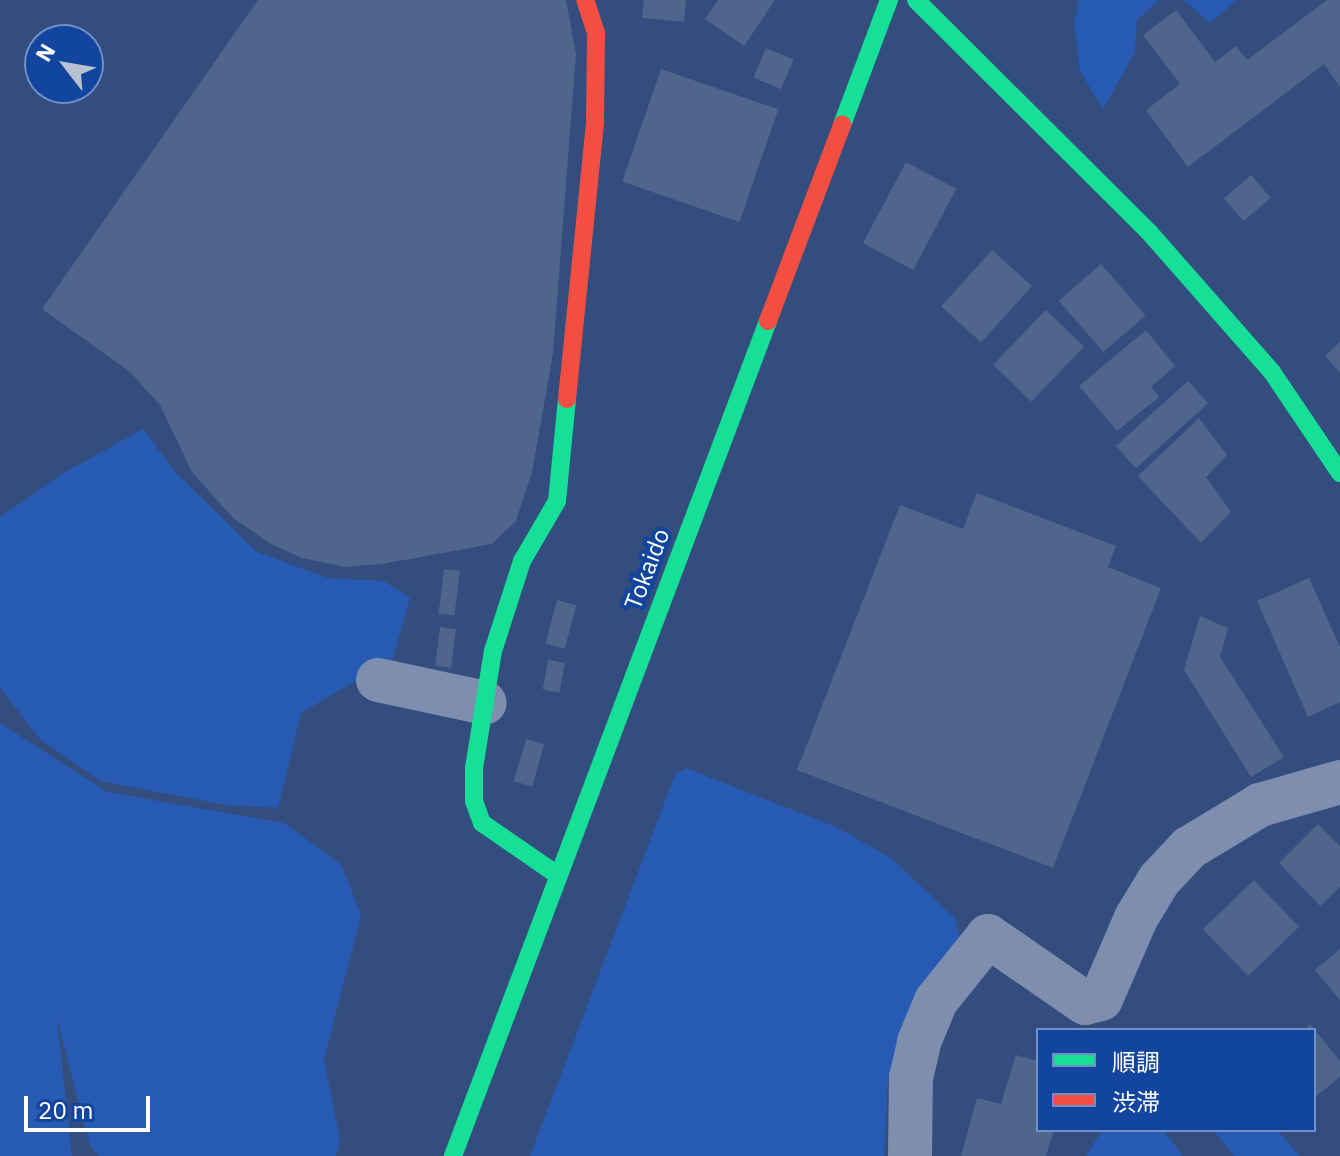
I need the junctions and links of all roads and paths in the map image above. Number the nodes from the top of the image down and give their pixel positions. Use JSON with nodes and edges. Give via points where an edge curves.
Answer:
{"nodes":[{"id":1,"x":585,"y":0,"type":"edge"},
{"id":2,"x":889,"y":0,"type":"edge"},
{"id":3,"x":916,"y":0,"type":"edge"},
{"id":4,"x":1340,"y":473,"type":"edge"},
{"id":5,"x":378,"y":680,"type":"dead end"},
{"id":6,"x":485,"y":703,"type":"junction"},
{"id":7,"x":1340,"y":782,"type":"edge"},
{"id":8,"x":556,"y":874,"type":"junction"},
{"id":9,"x":453,"y":1156,"type":"edge"},
{"id":10,"x":910,"y":1156,"type":"edge"}],
"edges":[{"from":1,"to":6,"type":"street","via":[[596,33],[595,121],[557,501],[522,561],[493,651]]},
{"from":2,"to":8,"type":"street","name":"Tokaido"},
{"from":3,"to":4,"type":"street","via":[[1159,244],[1272,372]]},
{"from":5,"to":6,"type":"street"},
{"from":6,"to":8,"type":"street","via":[[474,768],[474,801],[482,823]]},
{"from":7,"to":10,"type":"street","via":[[1260,805],[1189,848],[1159,880],[1136,918],[1101,999],[1085,1003],[988,936],[936,1001],[919,1042],[910,1089]]},
{"from":8,"to":9,"type":"street","name":"Tokaido"}]}
